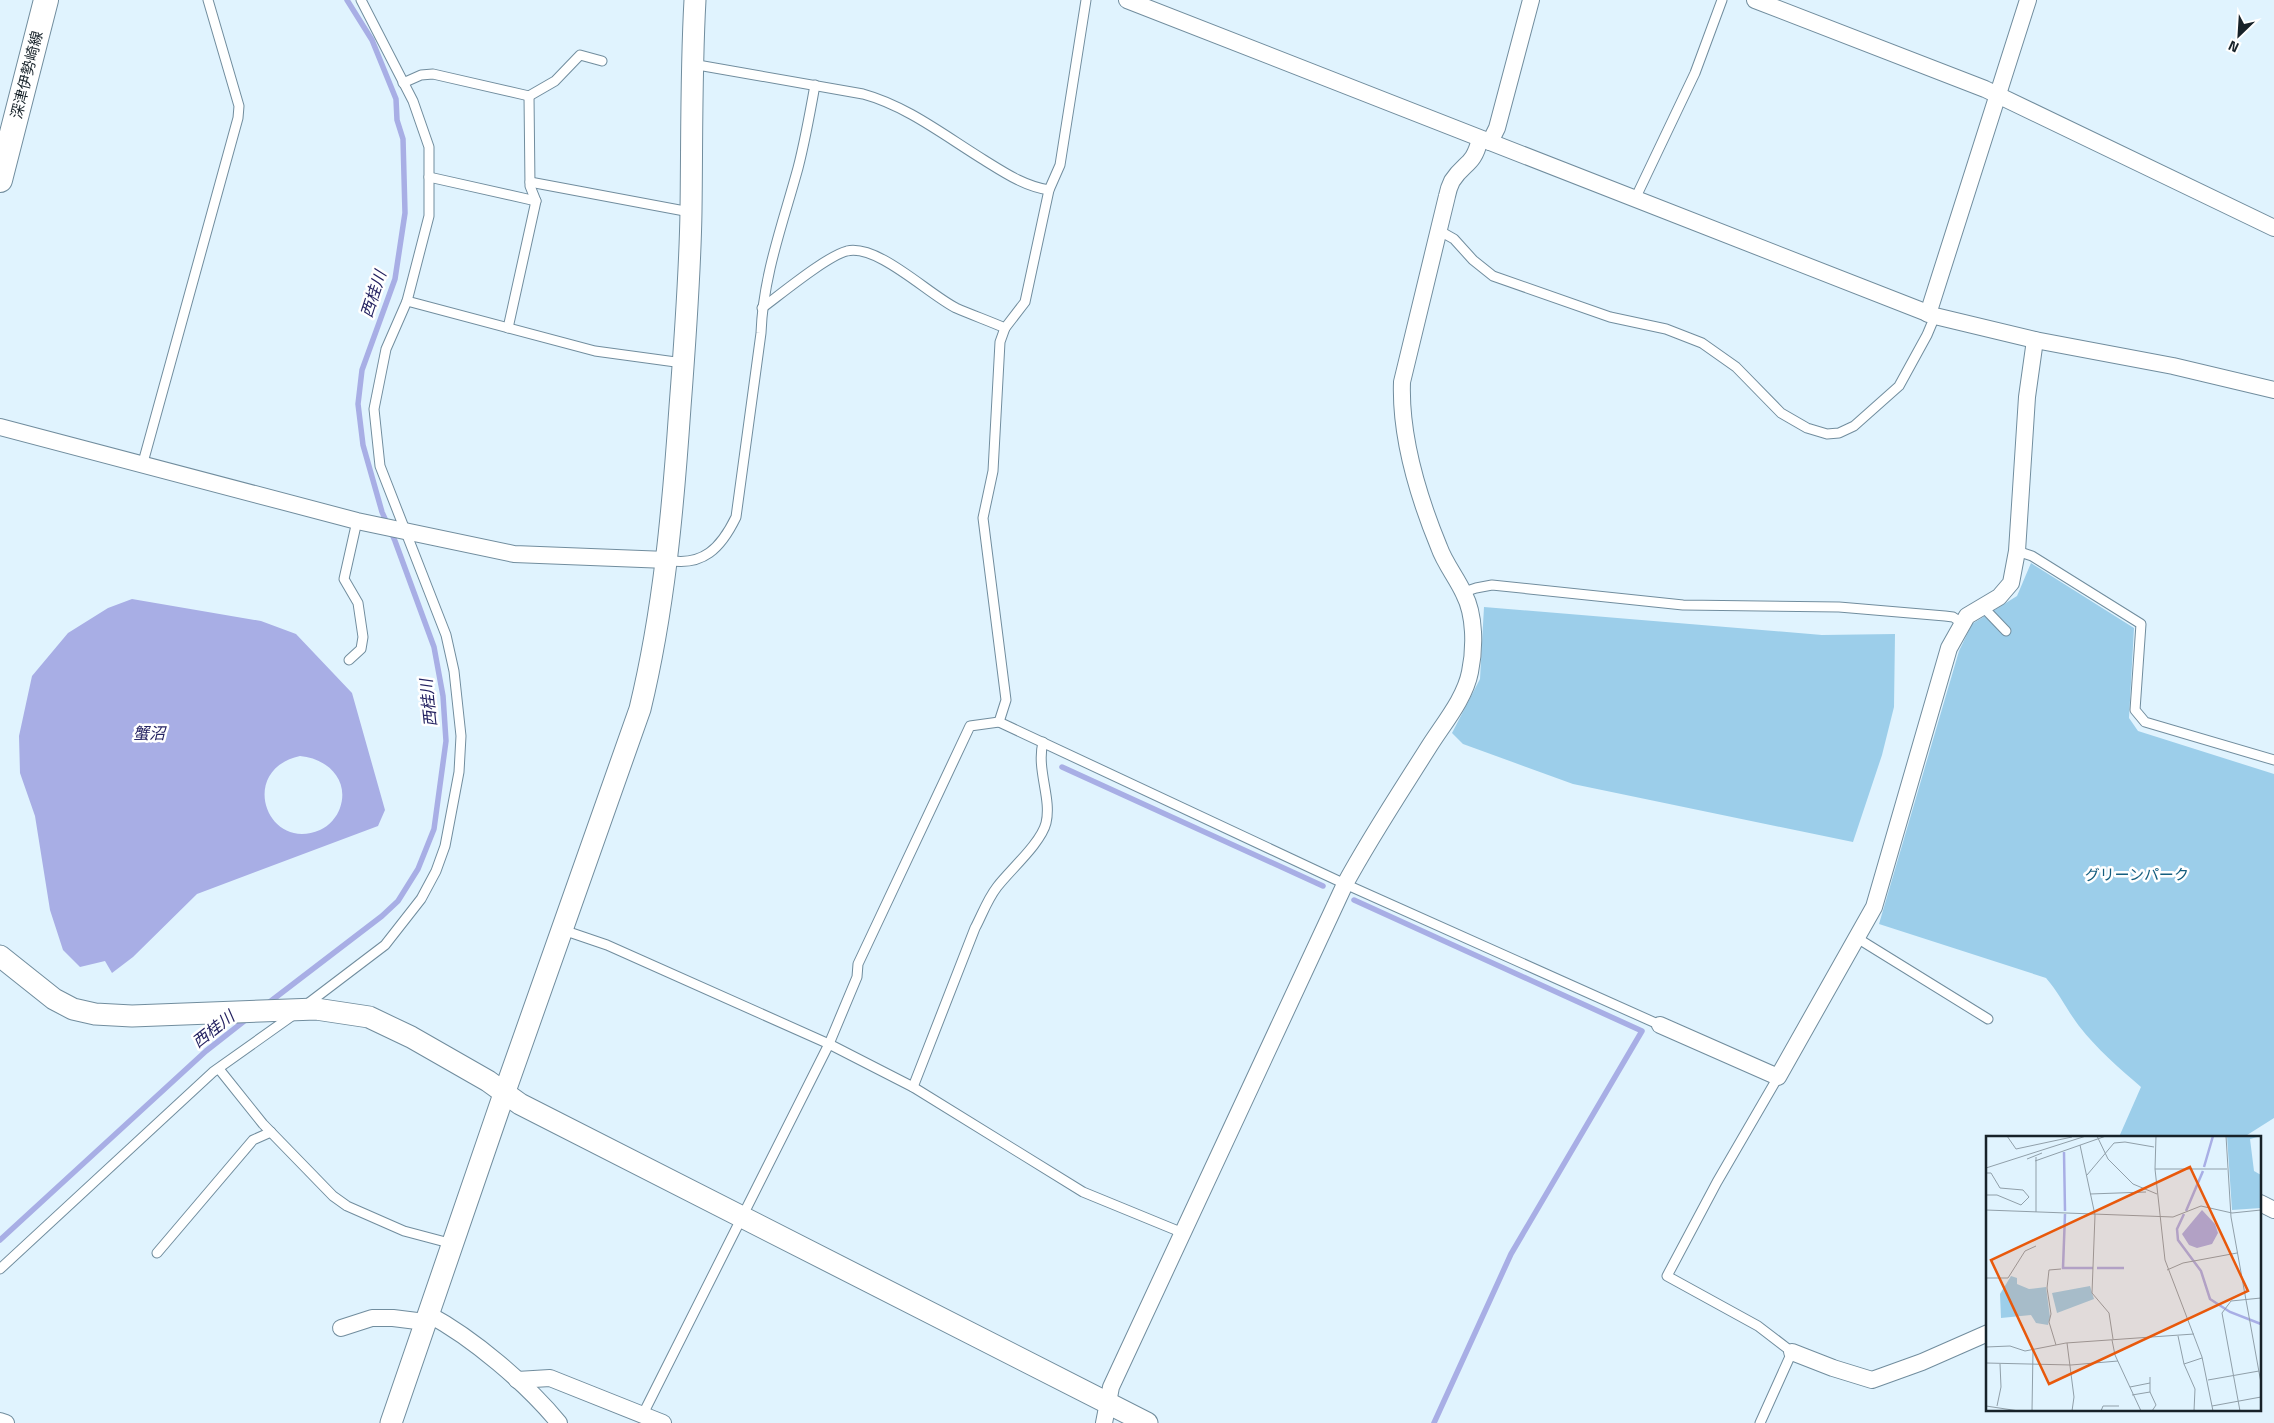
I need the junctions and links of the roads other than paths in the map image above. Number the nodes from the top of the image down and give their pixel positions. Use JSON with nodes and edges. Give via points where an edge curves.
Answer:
{"nodes":[{"id":1,"x":46,"y":0,"type":"edge"},
{"id":2,"x":208,"y":0,"type":"edge"},
{"id":3,"x":360,"y":0,"type":"edge"},
{"id":4,"x":694,"y":0,"type":"edge"},
{"id":5,"x":1086,"y":0,"type":"edge"},
{"id":6,"x":1130,"y":0,"type":"edge"},
{"id":7,"x":1531,"y":0,"type":"edge"},
{"id":8,"x":1722,"y":0,"type":"edge"},
{"id":9,"x":1755,"y":0,"type":"edge"},
{"id":10,"x":2028,"y":0,"type":"edge"},
{"id":11,"x":602,"y":62,"type":"dead end"},
{"id":12,"x":692,"y":64,"type":"junction"},
{"id":13,"x":403,"y":83,"type":"junction"},
{"id":14,"x":815,"y":85,"type":"junction"},
{"id":15,"x":1997,"y":95,"type":"junction"},
{"id":16,"x":529,"y":96,"type":"junction"},
{"id":17,"x":1485,"y":141,"type":"junction"},
{"id":18,"x":429,"y":177,"type":"junction"},
{"id":19,"x":0,"y":180,"type":"edge"},
{"id":20,"x":530,"y":182,"type":"junction"},
{"id":21,"x":1049,"y":190,"type":"junction"},
{"id":22,"x":1635,"y":199,"type":"junction"},
{"id":23,"x":536,"y":201,"type":"junction"},
{"id":24,"x":690,"y":212,"type":"junction"},
{"id":25,"x":2274,"y":228,"type":"edge"},
{"id":26,"x":1438,"y":230,"type":"junction"},
{"id":27,"x":406,"y":301,"type":"junction"},
{"id":28,"x":762,"y":308,"type":"junction"},
{"id":29,"x":1932,"y":315,"type":"junction"},
{"id":30,"x":508,"y":328,"type":"junction"},
{"id":31,"x":1006,"y":328,"type":"junction"},
{"id":32,"x":2035,"y":340,"type":"junction"},
{"id":33,"x":683,"y":363,"type":"junction"},
{"id":34,"x":2274,"y":390,"type":"edge"},
{"id":35,"x":0,"y":427,"type":"edge"},
{"id":36,"x":142,"y":466,"type":"junction"},
{"id":37,"x":362,"y":522,"type":"junction"},
{"id":38,"x":403,"y":530,"type":"junction"},
{"id":39,"x":2017,"y":550,"type":"junction"},
{"id":40,"x":667,"y":560,"type":"junction"},
{"id":41,"x":1464,"y":592,"type":"junction"},
{"id":42,"x":1983,"y":607,"type":"junction"},
{"id":43,"x":1962,"y":623,"type":"junction"},
{"id":44,"x":2006,"y":631,"type":"dead end"},
{"id":45,"x":349,"y":660,"type":"dead end"},
{"id":46,"x":999,"y":722,"type":"junction"},
{"id":47,"x":1043,"y":742,"type":"junction"},
{"id":48,"x":2274,"y":760,"type":"edge"},
{"id":49,"x":1345,"y":884,"type":"junction"},
{"id":50,"x":563,"y":930,"type":"junction"},
{"id":51,"x":1857,"y":938,"type":"junction"},
{"id":52,"x":0,"y":956,"type":"edge"},
{"id":53,"x":296,"y":1010,"type":"junction"},
{"id":54,"x":1988,"y":1019,"type":"dead end"},
{"id":55,"x":1660,"y":1025,"type":"joint"},
{"id":56,"x":829,"y":1044,"type":"junction"},
{"id":57,"x":219,"y":1069,"type":"junction"},
{"id":58,"x":1778,"y":1077,"type":"junction"},
{"id":59,"x":913,"y":1087,"type":"junction"},
{"id":60,"x":504,"y":1094,"type":"junction"},
{"id":61,"x":270,"y":1132,"type":"junction"},
{"id":62,"x":2262,"y":1204,"type":"edge"},
{"id":63,"x":2274,"y":1210,"type":"edge"},
{"id":64,"x":742,"y":1217,"type":"junction"},
{"id":65,"x":1184,"y":1234,"type":"junction"},
{"id":66,"x":453,"y":1244,"type":"junction"},
{"id":67,"x":157,"y":1252,"type":"dead end"},
{"id":68,"x":0,"y":1269,"type":"edge"},
{"id":69,"x":427,"y":1318,"type":"junction"},
{"id":70,"x":341,"y":1328,"type":"dead end"},
{"id":71,"x":1986,"y":1334,"type":"edge"},
{"id":72,"x":1792,"y":1352,"type":"junction"},
{"id":73,"x":517,"y":1380,"type":"junction"},
{"id":74,"x":1106,"y":1413,"type":"edge"},
{"id":75,"x":644,"y":1414,"type":"junction"},
{"id":76,"x":0,"y":1421,"type":"edge"},
{"id":77,"x":6,"y":1423,"type":"edge"},
{"id":78,"x":391,"y":1423,"type":"edge"},
{"id":79,"x":559,"y":1423,"type":"edge"},
{"id":80,"x":663,"y":1423,"type":"edge"},
{"id":81,"x":1147,"y":1423,"type":"edge"},
{"id":82,"x":1760,"y":1423,"type":"edge"}],
"edges":[{"from":1,"to":19,"type":"main road","name":"深津伊勢崎線"},
{"from":2,"to":36,"type":"lane","via":[[238,106],[238,118]]},
{"from":3,"to":13,"type":"lane"},
{"from":4,"to":12,"type":"street"},
{"from":5,"to":21,"type":"lane","via":[[1060,165]]},
{"from":6,"to":17,"type":"street"},
{"from":7,"to":17,"type":"street","via":[[1497,128]]},
{"from":8,"to":22,"type":"lane","via":[[1695,73]]},
{"from":9,"to":15,"type":"street"},
{"from":10,"to":15,"type":"street"},
{"from":11,"to":16,"type":"lane","via":[[580,55],[555,81]]},
{"from":12,"to":14,"type":"lane"},
{"from":12,"to":24,"type":"street"},
{"from":13,"to":16,"type":"lane","via":[[433,74]]},
{"from":13,"to":18,"type":"lane","via":[[429,147]]},
{"from":14,"to":21,"type":"lane","via":[[884,100],[1012,177]]},
{"from":14,"to":28,"type":"lane","via":[[798,167],[767,276]]},
{"from":15,"to":25,"type":"street"},
{"from":15,"to":29,"type":"street"},
{"from":16,"to":20,"type":"lane"},
{"from":17,"to":22,"type":"street"},
{"from":17,"to":26,"type":"street","via":[[1471,162],[1452,181]]},
{"from":18,"to":23,"type":"lane"},
{"from":18,"to":27,"type":"lane","via":[[429,216]]},
{"from":20,"to":23,"type":"lane"},
{"from":20,"to":24,"type":"lane"},
{"from":21,"to":31,"type":"lane","via":[[1025,302]]},
{"from":22,"to":29,"type":"street"},
{"from":23,"to":30,"type":"lane"},
{"from":24,"to":33,"type":"street"},
{"from":26,"to":29,"type":"lane","via":[[1454,239],[1493,276],[1610,317],[1666,329],[1702,343],[1736,367],[1781,413],[1806,428],[1827,434],[1854,426],[1899,386],[1927,335]]},
{"from":26,"to":41,"type":"street","via":[[1402,382],[1401,401],[1416,480],[1429,524]]},
{"from":27,"to":30,"type":"lane"},
{"from":27,"to":38,"type":"lane","via":[[386,349],[374,409],[380,466]]},
{"from":28,"to":31,"type":"lane","via":[[828,261],[847,251],[864,251],[880,257],[955,307]]},
{"from":28,"to":40,"type":"lane","via":[[762,333],[736,517],[728,535],[709,554],[687,561]]},
{"from":29,"to":32,"type":"street"},
{"from":30,"to":33,"type":"lane","via":[[595,351]]},
{"from":31,"to":46,"type":"lane","via":[[1000,342],[993,471],[982,518],[1006,700]]},
{"from":32,"to":34,"type":"street","via":[[2174,366]]},
{"from":32,"to":39,"type":"street","via":[[2027,396]]},
{"from":33,"to":40,"type":"street"},
{"from":35,"to":36,"type":"street"},
{"from":36,"to":37,"type":"street"},
{"from":37,"to":38,"type":"street"},
{"from":37,"to":45,"type":"lane","via":[[344,579],[358,602],[363,643]]},
{"from":38,"to":40,"type":"street","via":[[514,554]]},
{"from":38,"to":53,"type":"lane","via":[[446,635],[454,671],[461,736],[459,772],[445,846],[436,871],[410,916],[385,945]]},
{"from":39,"to":42,"type":"street","via":[[2011,583]]},
{"from":39,"to":48,"type":"lane","via":[[2032,556],[2141,624],[2135,710],[2145,722]]},
{"from":40,"to":50,"type":"street","via":[[653,657],[640,709]]},
{"from":41,"to":43,"type":"lane","via":[[1492,585],[1683,605],[1839,607],[1953,617]]},
{"from":41,"to":49,"type":"street","via":[[1472,618],[1472,655],[1467,683]]},
{"from":42,"to":43,"type":"street"},
{"from":42,"to":44,"type":"lane"},
{"from":43,"to":51,"type":"street","via":[[1949,648],[1874,907]]},
{"from":46,"to":47,"type":"lane"},
{"from":46,"to":56,"type":"lane","via":[[970,726],[858,964],[857,977]]},
{"from":47,"to":49,"type":"lane"},
{"from":47,"to":59,"type":"lane","via":[[1040,754],[1046,824],[987,903]]},
{"from":49,"to":55,"type":"lane"},
{"from":49,"to":65,"type":"street"},
{"from":50,"to":56,"type":"lane","via":[[607,944]]},
{"from":50,"to":60,"type":"street"},
{"from":51,"to":54,"type":"lane"},
{"from":51,"to":58,"type":"street"},
{"from":52,"to":53,"type":"street","via":[[54,999],[84,1012],[110,1016]]},
{"from":53,"to":57,"type":"lane","via":[[279,1028]]},
{"from":53,"to":60,"type":"street","via":[[346,1012],[380,1021],[488,1081]]},
{"from":55,"to":58,"type":"street"},
{"from":56,"to":59,"type":"lane"},
{"from":56,"to":64,"type":"lane"},
{"from":57,"to":61,"type":"lane"},
{"from":57,"to":68,"type":"lane"},
{"from":58,"to":72,"type":"lane","via":[[1667,1276],[1758,1326]]},
{"from":59,"to":65,"type":"lane","via":[[1083,1192]]},
{"from":60,"to":64,"type":"street"},
{"from":60,"to":66,"type":"street"},
{"from":61,"to":66,"type":"lane","via":[[319,1184],[348,1206],[404,1231]]},
{"from":61,"to":67,"type":"lane","via":[[253,1140]]},
{"from":62,"to":63,"type":"street"},
{"from":64,"to":74,"type":"street"},
{"from":64,"to":75,"type":"lane"},
{"from":65,"to":74,"type":"street","via":[[1111,1387]]},
{"from":66,"to":69,"type":"street"},
{"from":69,"to":70,"type":"street","via":[[372,1318]]},
{"from":69,"to":73,"type":"street","via":[[450,1326]]},
{"from":69,"to":78,"type":"street"},
{"from":71,"to":72,"type":"street","via":[[1872,1380]]},
{"from":72,"to":82,"type":"lane"},
{"from":73,"to":75,"type":"street","via":[[550,1378]]},
{"from":73,"to":79,"type":"street"},
{"from":74,"to":81,"type":"street"},
{"from":75,"to":80,"type":"street"},
{"from":76,"to":77,"type":"street"}]}
